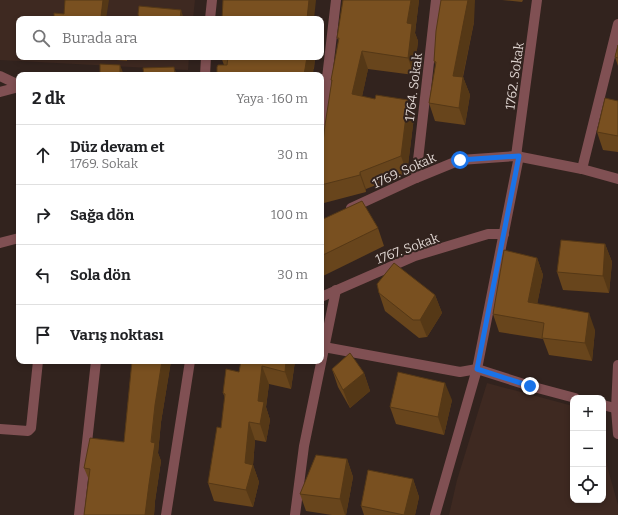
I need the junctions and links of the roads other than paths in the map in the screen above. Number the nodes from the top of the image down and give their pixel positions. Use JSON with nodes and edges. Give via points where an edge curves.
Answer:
{"nodes":[{"id":1,"x":212,"y":0,"type":"edge"},
{"id":2,"x":336,"y":0,"type":"edge"},
{"id":3,"x":436,"y":0,"type":"edge"},
{"id":4,"x":537,"y":0,"type":"edge"},
{"id":5,"x":210,"y":16,"type":"edge"},
{"id":6,"x":618,"y":24,"type":"edge"},
{"id":7,"x":206,"y":60,"type":"edge"},
{"id":8,"x":205,"y":72,"type":"edge"},
{"id":9,"x":0,"y":76,"type":"edge"},
{"id":10,"x":16,"y":84,"type":"edge"},
{"id":11,"x":16,"y":87,"type":"edge"},
{"id":12,"x":0,"y":92,"type":"edge"},
{"id":13,"x":324,"y":104,"type":"edge"},
{"id":14,"x":517,"y":156,"type":"junction"},
{"id":15,"x":582,"y":169,"type":"junction"},
{"id":16,"x":416,"y":178,"type":"junction"},
{"id":17,"x":618,"y":178,"type":"edge"},
{"id":18,"x":341,"y":212,"type":"edge"},
{"id":19,"x":504,"y":234,"type":"junction"},
{"id":20,"x":16,"y":239,"type":"edge"},
{"id":21,"x":0,"y":243,"type":"edge"},
{"id":22,"x":336,"y":290,"type":"junction"},
{"id":23,"x":324,"y":296,"type":"edge"},
{"id":24,"x":324,"y":347,"type":"joint"},
{"id":25,"x":38,"y":364,"type":"edge"},
{"id":26,"x":96,"y":364,"type":"edge"},
{"id":27,"x":190,"y":364,"type":"edge"},
{"id":28,"x":321,"y":364,"type":"edge"},
{"id":29,"x":618,"y":365,"type":"edge"},
{"id":30,"x":477,"y":369,"type":"junction"},
{"id":31,"x":570,"y":397,"type":"edge"},
{"id":32,"x":606,"y":406,"type":"edge"},
{"id":33,"x":617,"y":409,"type":"edge"},
{"id":34,"x":0,"y":429,"type":"edge"},
{"id":35,"x":618,"y":434,"type":"edge"},
{"id":36,"x":79,"y":515,"type":"edge"},
{"id":37,"x":166,"y":515,"type":"edge"},
{"id":38,"x":295,"y":515,"type":"edge"},
{"id":39,"x":435,"y":515,"type":"edge"}],
"edges":[{"from":1,"to":5,"type":"street"},
{"from":2,"to":13,"type":"street"},
{"from":3,"to":16,"type":"street","name":"1764. Sokak"},
{"from":4,"to":14,"type":"street","name":"1762. Sokak"},
{"from":6,"to":15,"type":"street"},
{"from":7,"to":8,"type":"street"},
{"from":9,"to":10,"type":"street"},
{"from":11,"to":12,"type":"street"},
{"from":14,"to":15,"type":"street","name":"1769. Sokak"},
{"from":14,"to":16,"type":"street","name":"1769. Sokak","via":[[460,160]]},
{"from":14,"to":19,"type":"street","name":"1762. Sokak"},
{"from":15,"to":17,"type":"street","name":"1769. Sokak"},
{"from":16,"to":18,"type":"street","name":"1769. Sokak"},
{"from":19,"to":22,"type":"street","name":"1767. Sokak","via":[[488,234],[415,256]]},
{"from":19,"to":30,"type":"street","name":"1762. Sokak"},
{"from":20,"to":21,"type":"street"},
{"from":22,"to":23,"type":"street","name":"1767. Sokak"},
{"from":22,"to":24,"type":"street"},
{"from":24,"to":30,"type":"street","via":[[460,372]]},
{"from":25,"to":34,"type":"street","via":[[31,428],[28,431]]},
{"from":26,"to":36,"type":"street"},
{"from":27,"to":37,"type":"street"},
{"from":28,"to":38,"type":"street","via":[[304,446]]},
{"from":29,"to":33,"type":"street"},
{"from":30,"to":31,"type":"street"},
{"from":30,"to":39,"type":"street","name":"1762. Sokak"},
{"from":32,"to":33,"type":"street"},
{"from":33,"to":35,"type":"street"}]}
